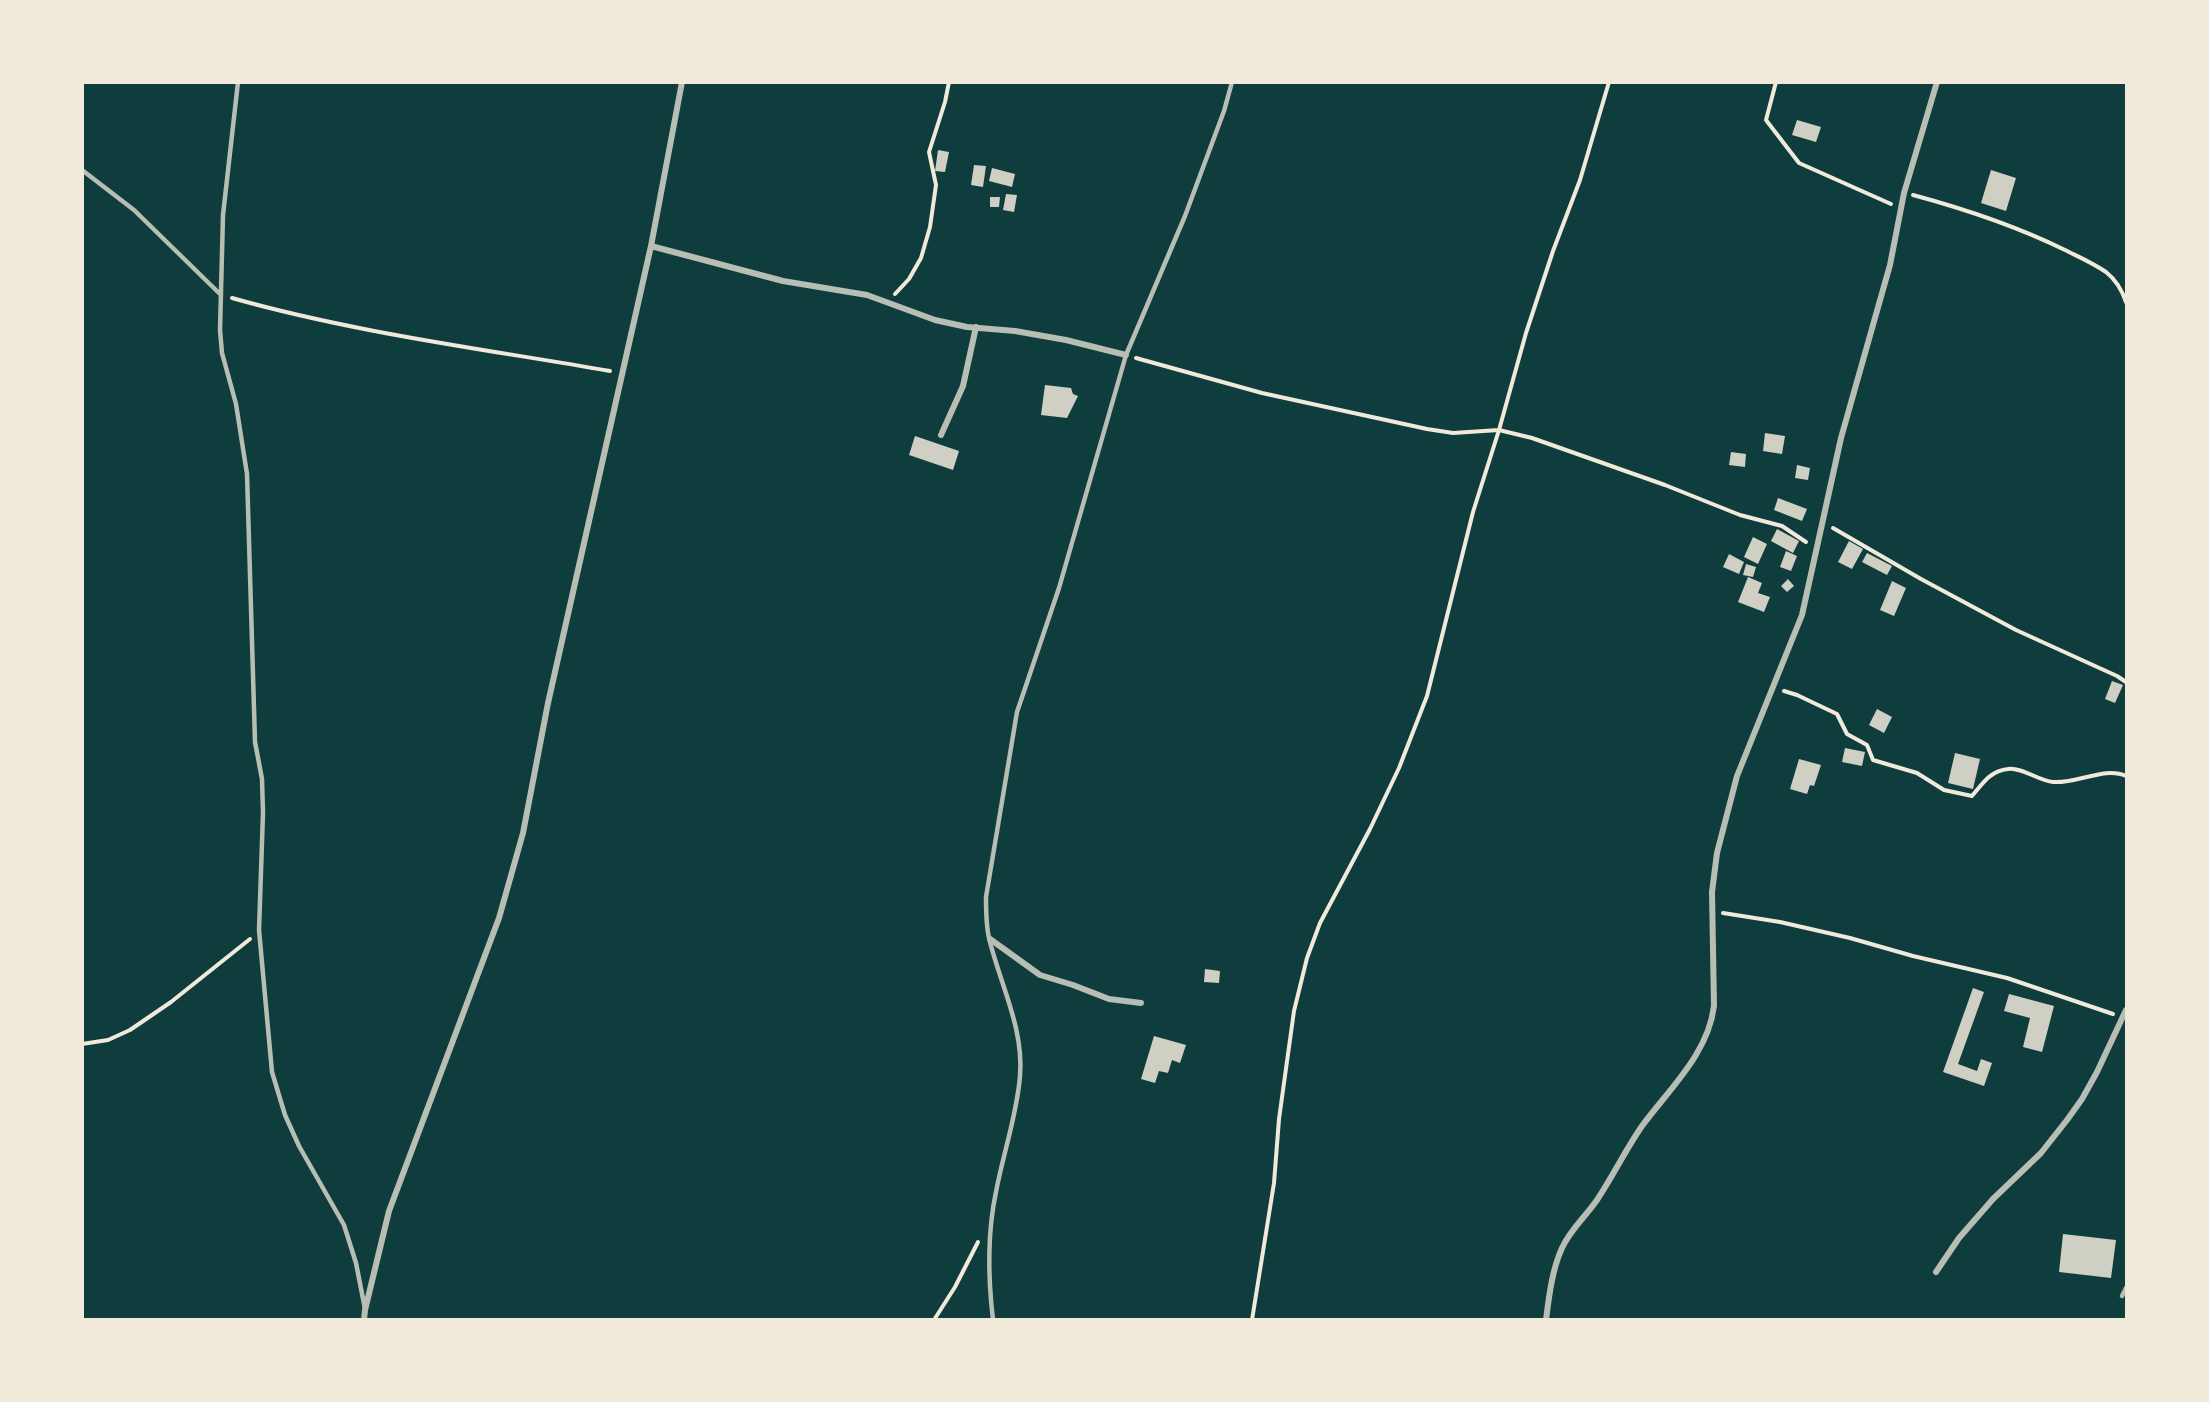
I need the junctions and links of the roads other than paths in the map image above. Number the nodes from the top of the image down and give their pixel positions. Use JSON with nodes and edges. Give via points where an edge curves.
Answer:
{"nodes":[{"id":1,"x":238,"y":82,"type":"edge"},
{"id":2,"x":681,"y":82,"type":"edge"},
{"id":3,"x":1232,"y":82,"type":"edge"},
{"id":4,"x":1937,"y":82,"type":"edge"},
{"id":5,"x":82,"y":170,"type":"edge"},
{"id":6,"x":651,"y":246,"type":"junction"},
{"id":7,"x":221,"y":295,"type":"junction"},
{"id":8,"x":976,"y":327,"type":"junction"},
{"id":9,"x":1126,"y":355,"type":"junction"},
{"id":10,"x":942,"y":435,"type":"dead end"},
{"id":11,"x":990,"y":939,"type":"junction"},
{"id":12,"x":1141,"y":1003,"type":"dead end"},
{"id":13,"x":2127,"y":1010,"type":"edge"},
{"id":14,"x":1936,"y":1272,"type":"dead end"},
{"id":15,"x":2127,"y":1288,"type":"edge"},
{"id":16,"x":2122,"y":1296,"type":"dead end"},
{"id":17,"x":365,"y":1310,"type":"junction"},
{"id":18,"x":364,"y":1320,"type":"edge"},
{"id":19,"x":993,"y":1320,"type":"edge"},
{"id":20,"x":1546,"y":1320,"type":"edge"}],
"edges":[{"from":1,"to":7,"type":"lane","via":[[223,215]]},
{"from":2,"to":6,"type":"street"},
{"from":3,"to":9,"type":"lane","via":[[1185,216]]},
{"from":4,"to":20,"type":"street","via":[[1904,193],[1890,265],[1844,428],[1802,615],[1737,776],[1718,853],[1712,892],[1714,1006],[1707,1036],[1641,1127],[1562,1248]]},
{"from":5,"to":7,"type":"lane","via":[[134,210]]},
{"from":6,"to":8,"type":"street","via":[[783,281],[867,295],[935,320]]},
{"from":6,"to":17,"type":"street","via":[[548,703],[523,833],[500,918],[388,1211]]},
{"from":7,"to":17,"type":"lane","via":[[222,353],[237,404],[247,474],[255,742],[263,813],[259,930],[272,1072],[299,1146],[344,1225]]},
{"from":8,"to":9,"type":"street","via":[[1035,334]]},
{"from":8,"to":10,"type":"street","via":[[963,386]]},
{"from":9,"to":11,"type":"lane","via":[[1059,588],[1017,712],[986,897]]},
{"from":11,"to":12,"type":"street","via":[[1040,975],[1109,999]]},
{"from":11,"to":19,"type":"lane","via":[[1011,1006],[1020,1075],[992,1218],[989,1275]]},
{"from":13,"to":14,"type":"street","via":[[2097,1072],[2067,1120],[2041,1153],[1993,1198]]},
{"from":15,"to":16,"type":"lane"},
{"from":17,"to":18,"type":"street"}]}
